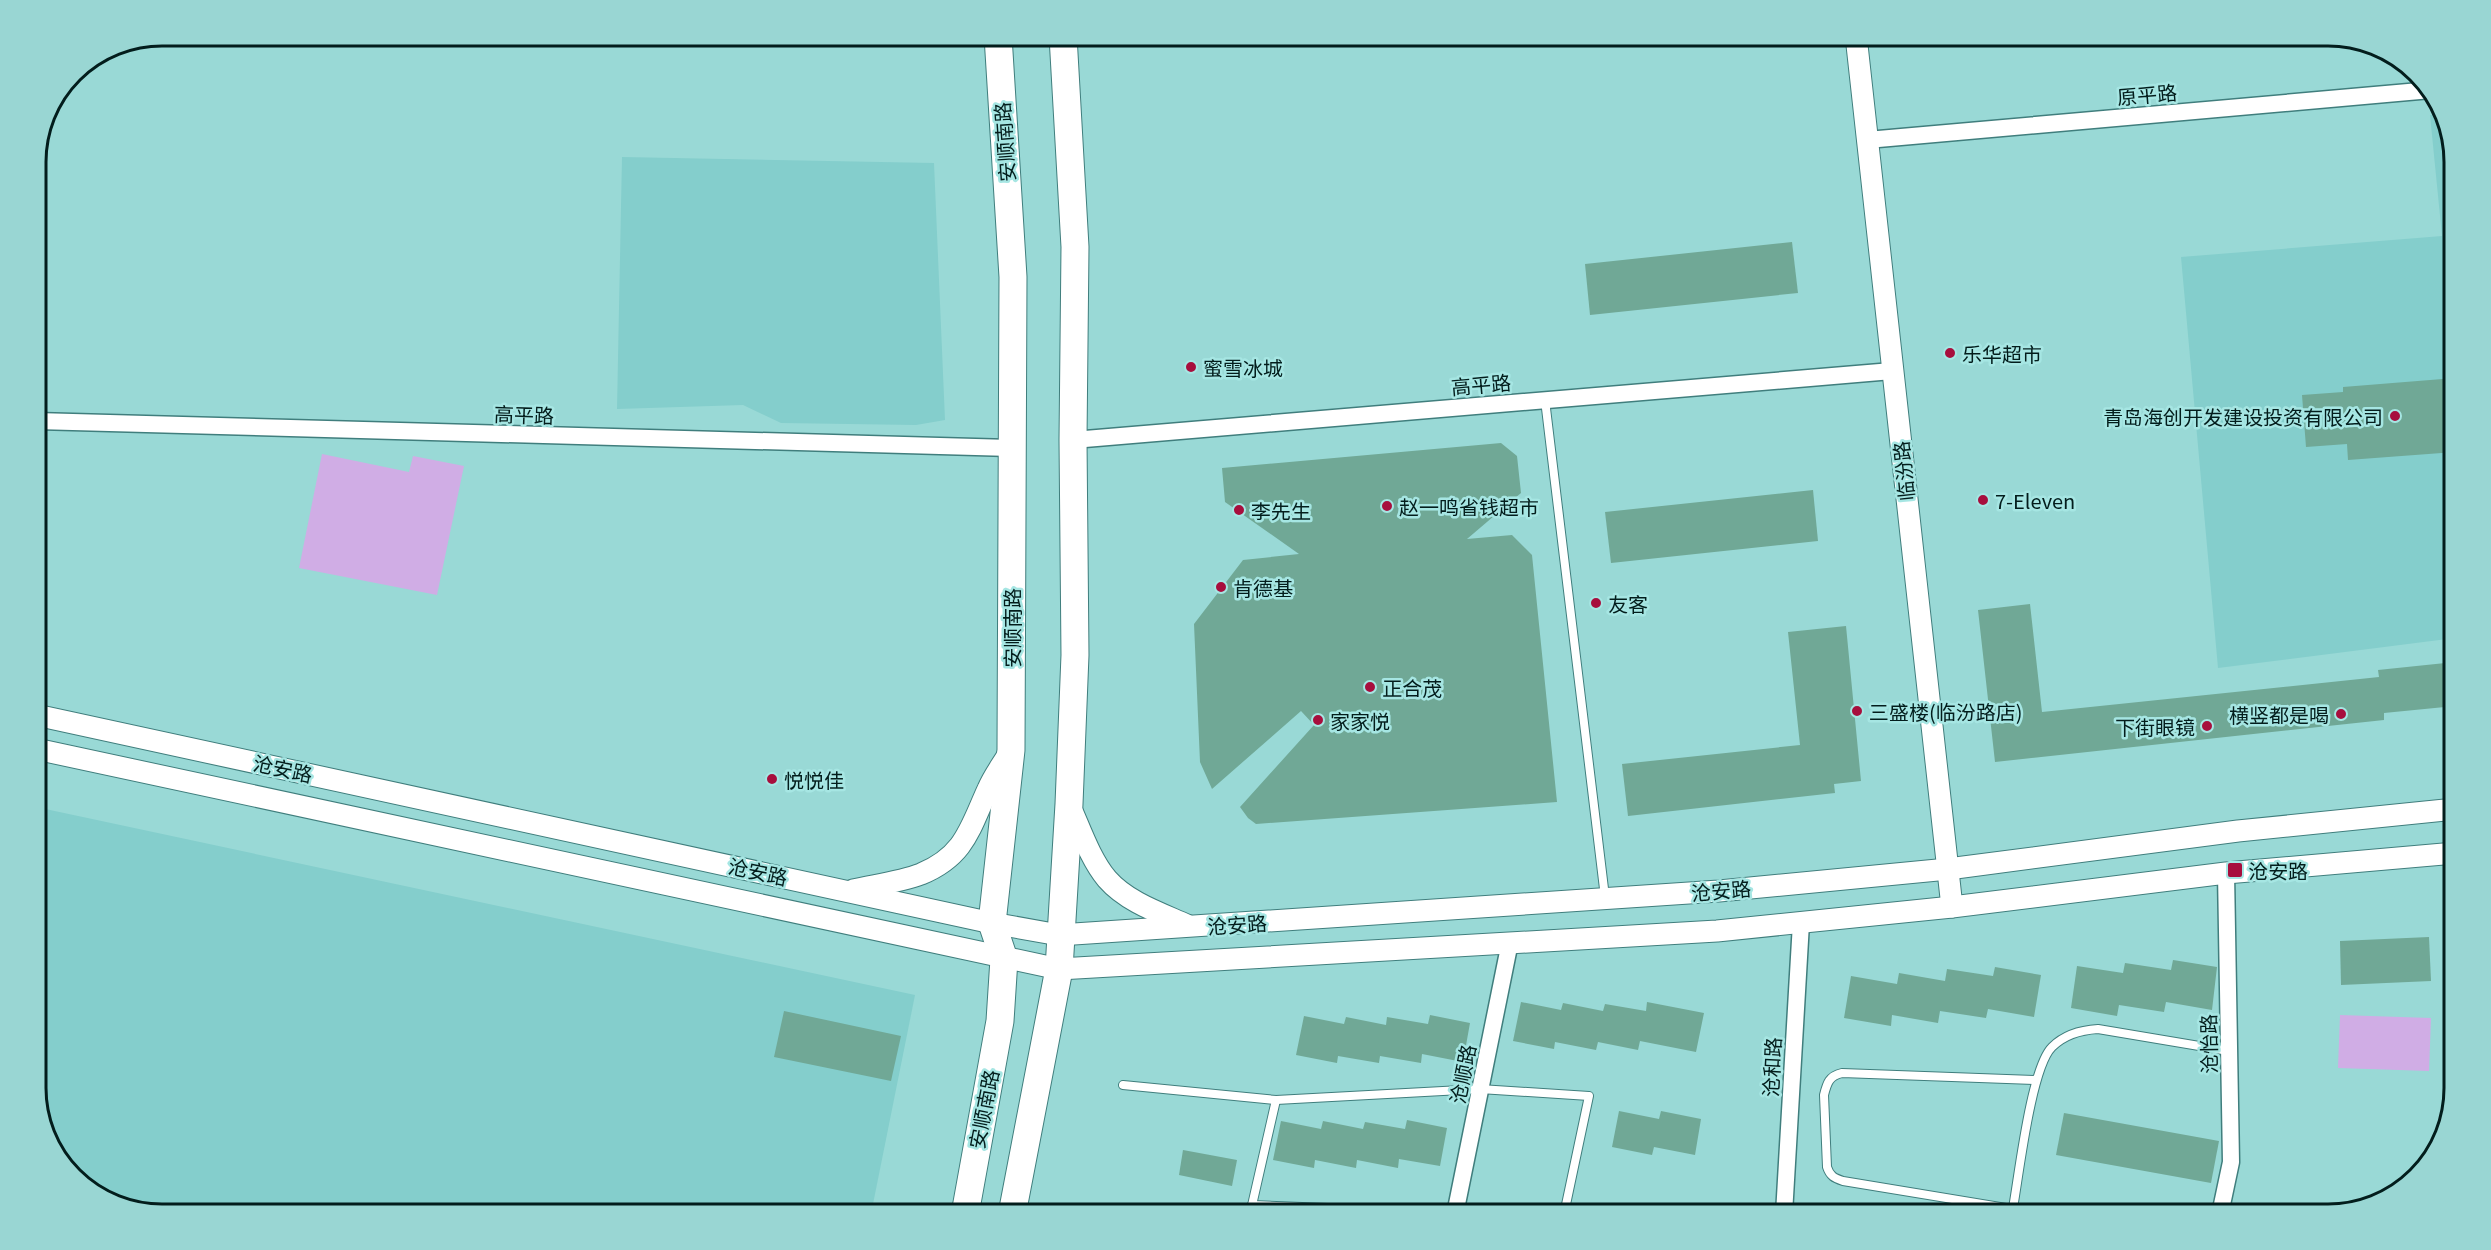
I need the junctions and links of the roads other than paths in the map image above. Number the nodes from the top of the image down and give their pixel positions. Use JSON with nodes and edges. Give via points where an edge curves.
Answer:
{"nodes":[{"id":1,"x":1857,"y":46,"type":"edge"},
{"id":2,"x":999,"y":47,"type":"edge"},
{"id":3,"x":1063,"y":47,"type":"edge"},
{"id":4,"x":2420,"y":91,"type":"edge"},
{"id":5,"x":1867,"y":140,"type":"junction"},
{"id":6,"x":1892,"y":371,"type":"junction"},
{"id":7,"x":1545,"y":400,"type":"junction"},
{"id":8,"x":47,"y":421,"type":"edge"},
{"id":9,"x":1073,"y":440,"type":"junction"},
{"id":10,"x":1011,"y":448,"type":"junction"},
{"id":11,"x":47,"y":717,"type":"edge"},
{"id":12,"x":1011,"y":750,"type":"junction"},
{"id":13,"x":47,"y":751,"type":"edge"},
{"id":14,"x":1069,"y":804,"type":"junction"},
{"id":15,"x":2444,"y":810,"type":"edge"},
{"id":16,"x":2444,"y":854,"type":"edge"},
{"id":17,"x":1948,"y":869,"type":"junction"},
{"id":18,"x":2226,"y":873,"type":"junction"},
{"id":19,"x":848,"y":891,"type":"junction"},
{"id":20,"x":1605,"y":899,"type":"junction"},
{"id":21,"x":1952,"y":907,"type":"junction"},
{"id":22,"x":992,"y":923,"type":"junction"},
{"id":23,"x":1801,"y":923,"type":"junction"},
{"id":24,"x":1190,"y":927,"type":"junction"},
{"id":25,"x":1059,"y":935,"type":"junction"},
{"id":26,"x":1510,"y":942,"type":"junction"},
{"id":27,"x":1004,"y":959,"type":"junction"},
{"id":28,"x":1059,"y":969,"type":"junction"},
{"id":29,"x":2229,"y":1051,"type":"junction"},
{"id":30,"x":2036,"y":1080,"type":"junction"},
{"id":31,"x":1123,"y":1085,"type":"dead end"},
{"id":32,"x":1480,"y":1089,"type":"junction"},
{"id":33,"x":1276,"y":1100,"type":"junction"},
{"id":34,"x":967,"y":1204,"type":"edge"},
{"id":35,"x":1014,"y":1204,"type":"edge"},
{"id":36,"x":1252,"y":1204,"type":"edge"},
{"id":37,"x":1460,"y":1204,"type":"edge"},
{"id":38,"x":1566,"y":1204,"type":"edge"},
{"id":39,"x":1785,"y":1204,"type":"edge"},
{"id":40,"x":1989,"y":1204,"type":"edge"},
{"id":41,"x":2014,"y":1204,"type":"edge"},
{"id":42,"x":2222,"y":1204,"type":"edge"}],
"edges":[{"from":1,"to":5,"type":"street","name":"临汾路"},
{"from":2,"to":10,"type":"main road","name":"安顺南路","via":[[1013,277]]},
{"from":3,"to":9,"type":"main road","via":[[1075,247]]},
{"from":4,"to":5,"type":"street","name":"原平路"},
{"from":5,"to":6,"type":"street","name":"临汾路"},
{"from":6,"to":7,"type":"street","name":"高平路"},
{"from":6,"to":17,"type":"street","name":"临汾路"},
{"from":7,"to":9,"type":"street","name":"高平路"},
{"from":7,"to":20,"type":"lane"},
{"from":8,"to":10,"type":"street","name":"高平路"},
{"from":9,"to":14,"type":"main road","via":[[1075,655]]},
{"from":10,"to":12,"type":"main road","name":"安顺南路"},
{"from":11,"to":19,"type":"street","name":"沧安路"},
{"from":12,"to":19,"type":"street","via":[[988,788],[974,825],[946,860],[921,874]]},
{"from":12,"to":22,"type":"main road","name":"安顺南路"},
{"from":13,"to":27,"type":"street","name":"沧安路"},
{"from":14,"to":24,"type":"street","via":[[1099,868],[1114,886],[1134,901]]},
{"from":14,"to":25,"type":"main road"},
{"from":15,"to":17,"type":"street","name":"沧安路","via":[[2238,831]]},
{"from":16,"to":18,"type":"street","name":"沧安路"},
{"from":17,"to":20,"type":"street","name":"沧安路"},
{"from":17,"to":21,"type":"street","name":"临汾路"},
{"from":18,"to":21,"type":"street","name":"沧安路"},
{"from":18,"to":29,"type":"street","name":"沧怡路"},
{"from":19,"to":22,"type":"street","name":"沧安路"},
{"from":20,"to":24,"type":"street","name":"沧安路"},
{"from":21,"to":23,"type":"street","name":"沧安路"},
{"from":22,"to":25,"type":"street","name":"沧安路"},
{"from":22,"to":27,"type":"main road","name":"安顺南路"},
{"from":23,"to":26,"type":"street","name":"沧安路"},
{"from":23,"to":39,"type":"street","name":"沧和路"},
{"from":24,"to":25,"type":"street","name":"沧安路"},
{"from":25,"to":28,"type":"main road"},
{"from":26,"to":28,"type":"street","name":"沧安路"},
{"from":26,"to":32,"type":"street","name":"沧顺路"},
{"from":27,"to":28,"type":"street","name":"沧安路"},
{"from":27,"to":34,"type":"main road","name":"安顺南路","via":[[1000,1021]]},
{"from":28,"to":35,"type":"main road"},
{"from":29,"to":30,"type":"lane","via":[[2098,1029],[2083,1030],[2052,1047]]},
{"from":29,"to":42,"type":"street","name":"沧怡路","via":[[2231,1162]]},
{"from":30,"to":40,"type":"lane","via":[[1842,1073],[1833,1075],[1827,1084],[1827,1167],[1835,1178]]},
{"from":30,"to":41,"type":"lane"},
{"from":31,"to":33,"type":"lane"},
{"from":32,"to":33,"type":"lane"},
{"from":32,"to":37,"type":"street","name":"沧顺路"},
{"from":32,"to":38,"type":"lane","via":[[1589,1096]]},
{"from":33,"to":36,"type":"lane"}]}
